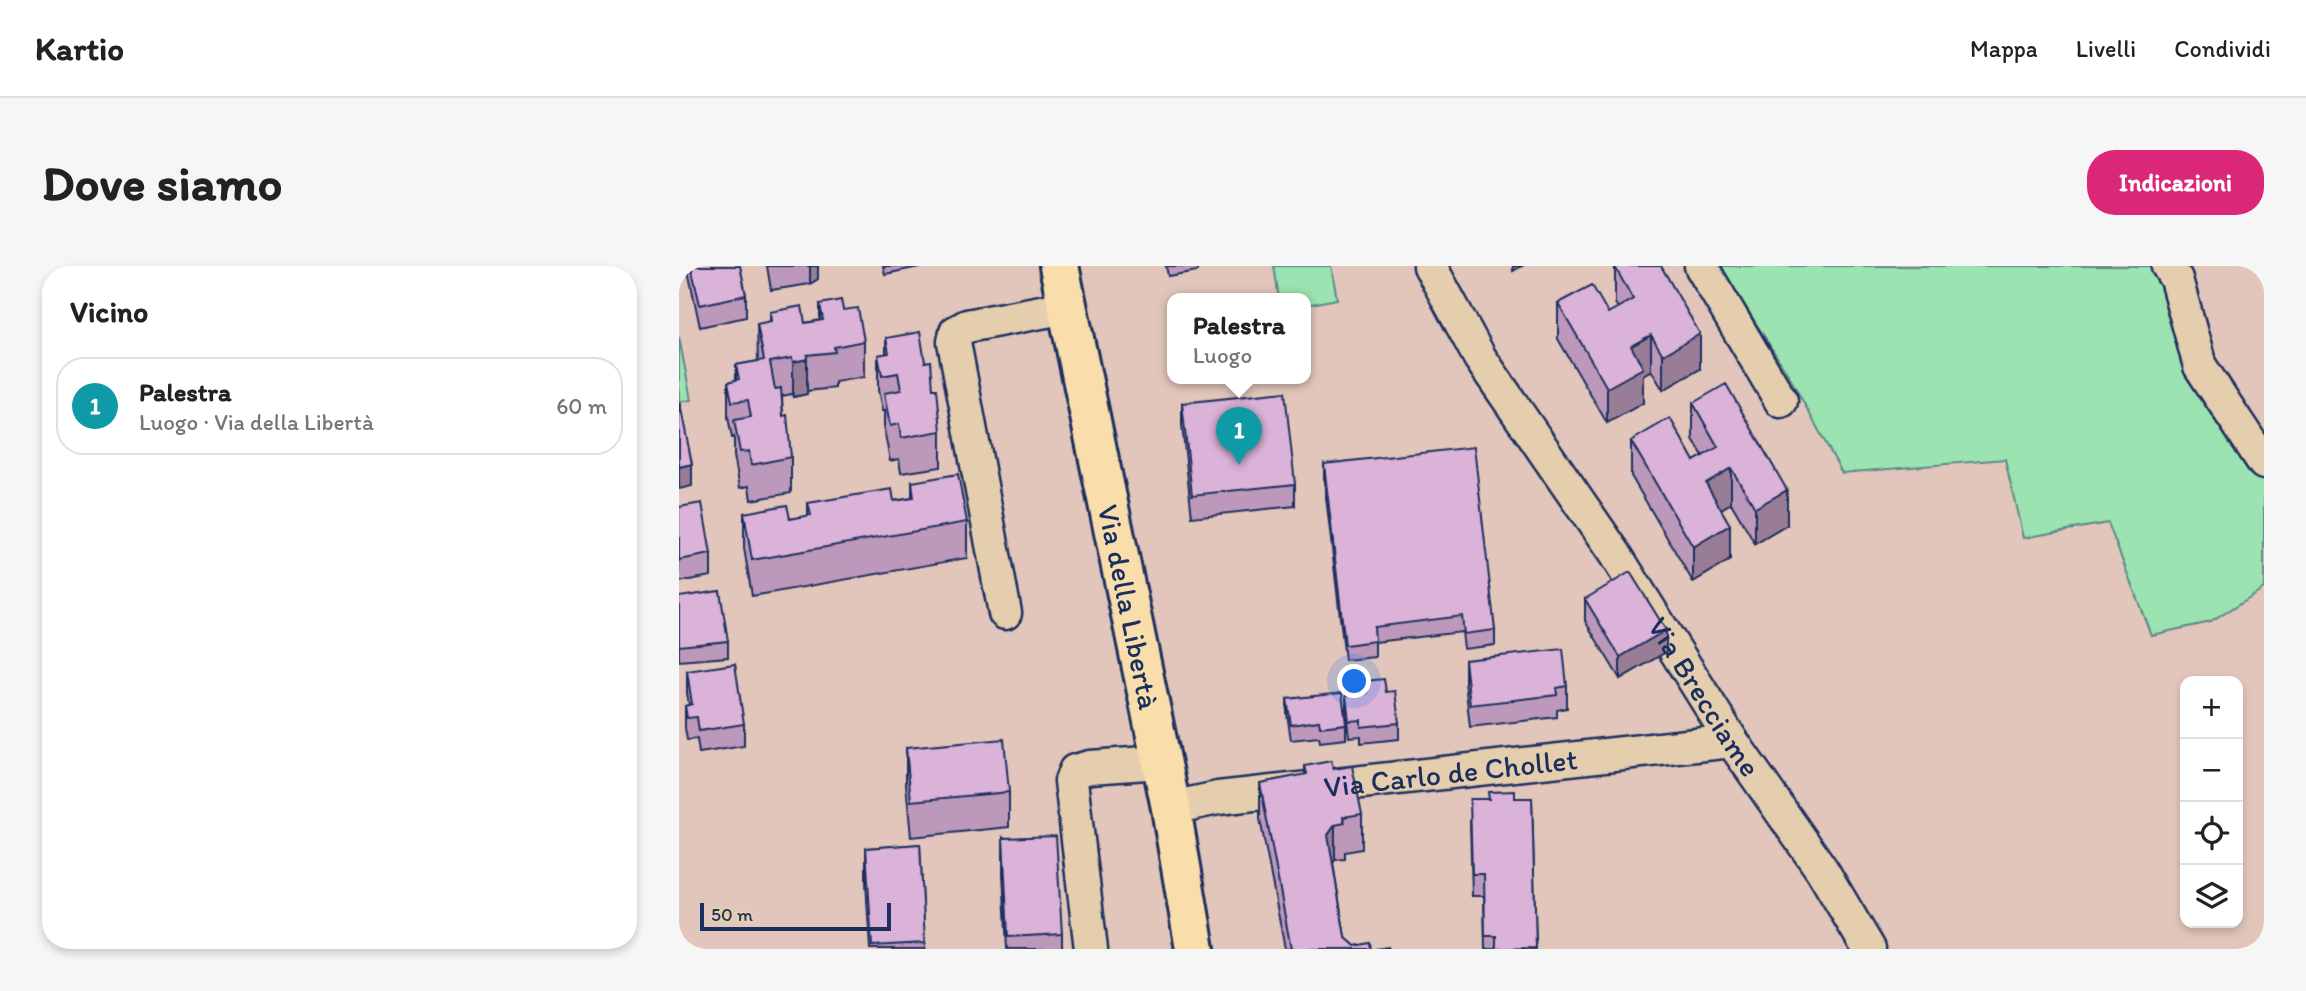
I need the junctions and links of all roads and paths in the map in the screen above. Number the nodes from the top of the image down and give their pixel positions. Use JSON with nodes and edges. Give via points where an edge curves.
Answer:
{"nodes":[{"id":1,"x":1059,"y":266,"type":"edge"},
{"id":2,"x":1430,"y":266,"type":"edge"},
{"id":3,"x":1701,"y":266,"type":"edge"},
{"id":4,"x":2168,"y":266,"type":"edge"},
{"id":5,"x":1067,"y":307,"type":"junction"},
{"id":6,"x":1781,"y":401,"type":"dead end"},
{"id":7,"x":2264,"y":463,"type":"edge"},
{"id":8,"x":1005,"y":613,"type":"dead end"},
{"id":9,"x":1732,"y":741,"type":"junction"},
{"id":10,"x":1161,"y":762,"type":"junction"},
{"id":11,"x":1171,"y":808,"type":"junction"},
{"id":12,"x":1091,"y":949,"type":"edge"},
{"id":13,"x":1195,"y":949,"type":"edge"},
{"id":14,"x":1870,"y":949,"type":"edge"}],
"edges":[{"from":1,"to":5,"type":"main road","name":"Via della Libertà"},
{"from":2,"to":9,"type":"street","name":"Via Brecciame","via":[[1480,358],[1615,554]]},
{"from":3,"to":6,"type":"street"},
{"from":4,"to":7,"type":"street","via":[[2176,279],[2200,366]]},
{"from":5,"to":8,"type":"street","via":[[956,332],[954,342]]},
{"from":5,"to":10,"type":"main road","name":"Via della Libertà"},
{"from":9,"to":11,"type":"street","name":"Via Carlo de Chollet","via":[[1218,798]]},
{"from":9,"to":14,"type":"street","name":"Via Brecciame","via":[[1822,870]]},
{"from":10,"to":11,"type":"main road","name":"Via della Libertà"},
{"from":10,"to":12,"type":"street","via":[[1090,767],[1075,771],[1070,781]]},
{"from":11,"to":13,"type":"main road","name":"Via della Libertà"}]}
